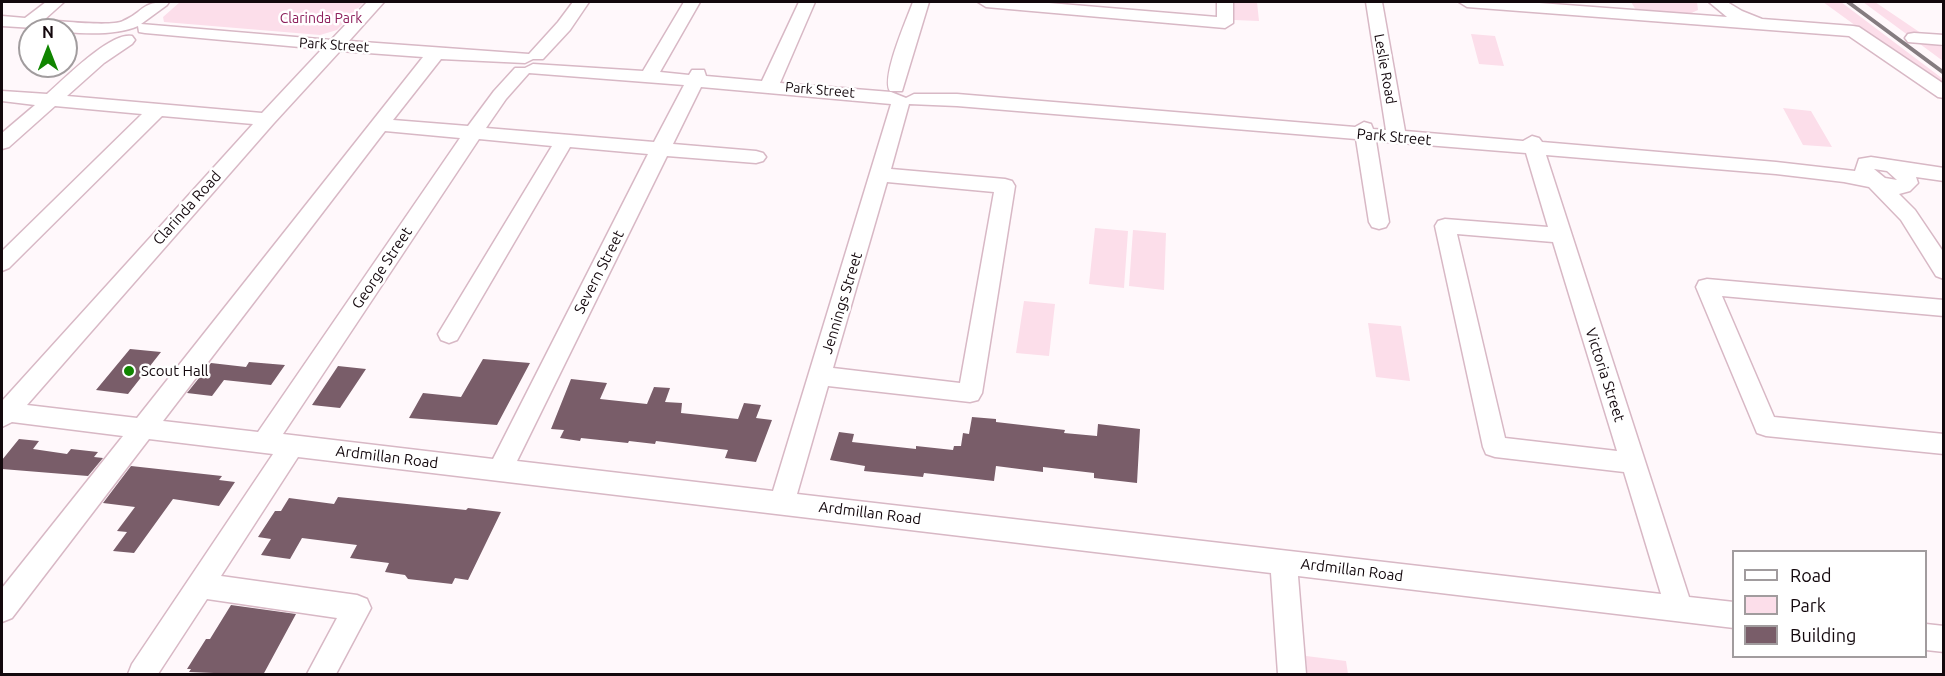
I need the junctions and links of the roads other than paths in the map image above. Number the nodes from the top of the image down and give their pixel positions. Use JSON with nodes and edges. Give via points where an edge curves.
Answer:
{"nodes":[{"id":1,"x":56,"y":2,"type":"edge"},
{"id":2,"x":376,"y":2,"type":"edge"},
{"id":3,"x":581,"y":2,"type":"edge"},
{"id":4,"x":693,"y":2,"type":"edge"},
{"id":5,"x":807,"y":2,"type":"edge"},
{"id":6,"x":921,"y":2,"type":"edge"},
{"id":7,"x":986,"y":2,"type":"edge"},
{"id":8,"x":1225,"y":2,"type":"edge"},
{"id":9,"x":1374,"y":2,"type":"edge"},
{"id":10,"x":1467,"y":2,"type":"edge"},
{"id":11,"x":1718,"y":3,"type":"edge"},
{"id":12,"x":158,"y":4,"type":"edge"},
{"id":13,"x":36,"y":18,"type":"edge"},
{"id":14,"x":1701,"y":19,"type":"junction"},
{"id":15,"x":3,"y":22,"type":"edge"},
{"id":16,"x":18,"y":23,"type":"edge"},
{"id":17,"x":1759,"y":24,"type":"junction"},
{"id":18,"x":78,"y":28,"type":"edge"},
{"id":19,"x":128,"y":32,"type":"junction"},
{"id":20,"x":1914,"y":38,"type":"dead end"},
{"id":21,"x":1944,"y":40,"type":"edge"},
{"id":22,"x":332,"y":48,"type":"junction"},
{"id":23,"x":433,"y":56,"type":"junction"},
{"id":24,"x":528,"y":64,"type":"junction"},
{"id":25,"x":651,"y":73,"type":"junction"},
{"id":26,"x":696,"y":77,"type":"junction"},
{"id":27,"x":771,"y":83,"type":"junction"},
{"id":28,"x":1944,"y":93,"type":"edge"},
{"id":29,"x":902,"y":94,"type":"junction"},
{"id":30,"x":2,"y":96,"type":"edge"},
{"id":31,"x":52,"y":99,"type":"junction"},
{"id":32,"x":158,"y":109,"type":"junction"},
{"id":33,"x":267,"y":119,"type":"junction"},
{"id":34,"x":380,"y":125,"type":"junction"},
{"id":35,"x":1365,"y":131,"type":"junction"},
{"id":36,"x":474,"y":132,"type":"junction"},
{"id":37,"x":1396,"y":134,"type":"junction"},
{"id":38,"x":564,"y":141,"type":"junction"},
{"id":39,"x":2,"y":143,"type":"edge"},
{"id":40,"x":1533,"y":145,"type":"junction"},
{"id":41,"x":661,"y":149,"type":"junction"},
{"id":42,"x":756,"y":157,"type":"dead end"},
{"id":43,"x":880,"y":175,"type":"junction"},
{"id":44,"x":1944,"y":175,"type":"edge"},
{"id":45,"x":1872,"y":177,"type":"junction"},
{"id":46,"x":1901,"y":180,"type":"junction"},
{"id":47,"x":1944,"y":183,"type":"edge"},
{"id":48,"x":1908,"y":215,"type":"junction"},
{"id":49,"x":1380,"y":222,"type":"dead end"},
{"id":50,"x":1560,"y":235,"type":"junction"},
{"id":51,"x":2,"y":263,"type":"edge"},
{"id":52,"x":1944,"y":271,"type":"edge"},
{"id":53,"x":1944,"y":308,"type":"edge"},
{"id":54,"x":449,"y":334,"type":"dead end"},
{"id":55,"x":820,"y":376,"type":"junction"},
{"id":56,"x":4,"y":414,"type":"edge"},
{"id":57,"x":143,"y":428,"type":"junction"},
{"id":58,"x":264,"y":442,"type":"junction"},
{"id":59,"x":1944,"y":444,"type":"edge"},
{"id":60,"x":292,"y":446,"type":"junction"},
{"id":61,"x":1632,"y":463,"type":"junction"},
{"id":62,"x":500,"y":470,"type":"junction"},
{"id":63,"x":782,"y":503,"type":"junction"},
{"id":64,"x":1284,"y":562,"type":"junction"},
{"id":65,"x":201,"y":586,"type":"junction"},
{"id":66,"x":1679,"y":608,"type":"junction"},
{"id":67,"x":2,"y":609,"type":"edge"},
{"id":68,"x":1732,"y":615,"type":"edge"},
{"id":69,"x":1927,"y":637,"type":"edge"},
{"id":70,"x":1944,"y":639,"type":"edge"},
{"id":71,"x":142,"y":675,"type":"edge"},
{"id":72,"x":321,"y":675,"type":"edge"},
{"id":73,"x":1292,"y":675,"type":"edge"}],
"edges":[{"from":1,"to":13,"type":"street"},
{"from":2,"to":22,"type":"street","name":"Clarinda Road"},
{"from":3,"to":24,"type":"street","name":"George Street"},
{"from":4,"to":25,"type":"street"},
{"from":5,"to":27,"type":"street"},
{"from":6,"to":29,"type":"street","name":"Jennings Street","via":[[897,74]]},
{"from":7,"to":8,"type":"street","via":[[1225,23]]},
{"from":9,"to":37,"type":"street","name":"Leslie Road"},
{"from":10,"to":14,"type":"street"},
{"from":11,"to":14,"type":"street","via":[[1719,12]]},
{"from":11,"to":17,"type":"street"},
{"from":12,"to":19,"type":"street"},
{"from":14,"to":17,"type":"street"},
{"from":15,"to":16,"type":"street","name":"Park Street"},
{"from":17,"to":28,"type":"street","via":[[1853,31]]},
{"from":18,"to":19,"type":"street","name":"Park Street"},
{"from":19,"to":22,"type":"street","name":"Park Street","via":[[163,38]]},
{"from":19,"to":31,"type":"street"},
{"from":20,"to":21,"type":"street"},
{"from":22,"to":23,"type":"street","name":"Park Street"},
{"from":22,"to":33,"type":"street","name":"Clarinda Road"},
{"from":23,"to":24,"type":"street","name":"Park Street","via":[[489,64]]},
{"from":23,"to":34,"type":"street"},
{"from":24,"to":25,"type":"street","name":"Park Street"},
{"from":24,"to":36,"type":"street","name":"George Street","via":[[500,94]]},
{"from":25,"to":26,"type":"street","name":"Park Street"},
{"from":26,"to":27,"type":"street","name":"Park Street"},
{"from":26,"to":41,"type":"street","name":"Severn Street"},
{"from":27,"to":29,"type":"street","name":"Park Street"},
{"from":29,"to":35,"type":"street","name":"Park Street"},
{"from":29,"to":43,"type":"street","name":"Jennings Street"},
{"from":30,"to":31,"type":"street"},
{"from":31,"to":32,"type":"street"},
{"from":31,"to":39,"type":"street"},
{"from":32,"to":33,"type":"street"},
{"from":32,"to":51,"type":"street"},
{"from":33,"to":56,"type":"street","name":"Clarinda Road"},
{"from":34,"to":36,"type":"street"},
{"from":34,"to":57,"type":"street"},
{"from":35,"to":37,"type":"street","name":"Park Street"},
{"from":35,"to":49,"type":"street"},
{"from":36,"to":38,"type":"street"},
{"from":36,"to":58,"type":"street","name":"George Street"},
{"from":37,"to":40,"type":"street","name":"Park Street"},
{"from":38,"to":41,"type":"street"},
{"from":38,"to":54,"type":"street"},
{"from":40,"to":45,"type":"street","name":"Park Street"},
{"from":40,"to":50,"type":"street","name":"Victoria Street"},
{"from":41,"to":42,"type":"street"},
{"from":41,"to":62,"type":"street","name":"Severn Street"},
{"from":43,"to":55,"type":"street","name":"Jennings Street"},
{"from":43,"to":55,"type":"street","via":[[1005,186],[970,393]]},
{"from":44,"to":46,"type":"street"},
{"from":45,"to":46,"type":"street","name":"Park Street","via":[[1870,163],[1876,162]]},
{"from":45,"to":48,"type":"street"},
{"from":46,"to":47,"type":"street"},
{"from":46,"to":48,"type":"street"},
{"from":48,"to":52,"type":"street"},
{"from":50,"to":61,"type":"street","name":"Victoria Street"},
{"from":50,"to":61,"type":"street","via":[[1445,226],[1495,447]]},
{"from":53,"to":59,"type":"street","via":[[1707,287],[1766,426]]},
{"from":55,"to":63,"type":"street","name":"Jennings Street"},
{"from":56,"to":57,"type":"street","name":"Ardmillan Road"},
{"from":57,"to":58,"type":"street","name":"Ardmillan Road"},
{"from":57,"to":67,"type":"street"},
{"from":58,"to":60,"type":"street","name":"Ardmillan Road"},
{"from":60,"to":62,"type":"street","name":"Ardmillan Road"},
{"from":60,"to":65,"type":"street"},
{"from":61,"to":66,"type":"street","name":"Victoria Street"},
{"from":62,"to":63,"type":"street","name":"Ardmillan Road"},
{"from":63,"to":64,"type":"street","name":"Ardmillan Road"},
{"from":64,"to":66,"type":"street","name":"Ardmillan Road"},
{"from":64,"to":73,"type":"street"},
{"from":65,"to":71,"type":"street"},
{"from":65,"to":72,"type":"street","via":[[357,608]]},
{"from":66,"to":68,"type":"street","name":"Ardmillan Road"},
{"from":69,"to":70,"type":"street"}]}
